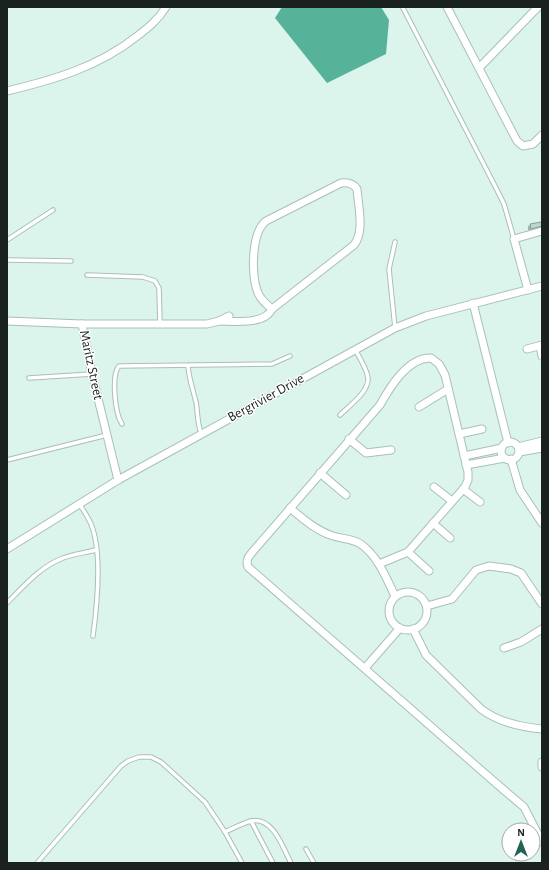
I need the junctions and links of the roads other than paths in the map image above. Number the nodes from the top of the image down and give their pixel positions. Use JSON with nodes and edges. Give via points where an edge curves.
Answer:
{"nodes":[{"id":1,"x":166,"y":7,"type":"edge"},
{"id":2,"x":447,"y":7,"type":"edge"},
{"id":3,"x":538,"y":7,"type":"edge"},
{"id":4,"x":403,"y":8,"type":"dead end"},
{"id":5,"x":479,"y":68,"type":"junction"},
{"id":6,"x":7,"y":91,"type":"edge"},
{"id":7,"x":542,"y":135,"type":"edge"},
{"id":8,"x":53,"y":210,"type":"dead end"},
{"id":9,"x":542,"y":231,"type":"edge"},
{"id":10,"x":514,"y":239,"type":"junction"},
{"id":11,"x":7,"y":240,"type":"edge"},
{"id":12,"x":395,"y":242,"type":"dead end"},
{"id":13,"x":7,"y":260,"type":"edge"},
{"id":14,"x":71,"y":261,"type":"dead end"},
{"id":15,"x":87,"y":275,"type":"dead end"},
{"id":16,"x":542,"y":286,"type":"edge"},
{"id":17,"x":528,"y":290,"type":"junction"},
{"id":18,"x":473,"y":303,"type":"junction"},
{"id":19,"x":272,"y":309,"type":"junction"},
{"id":20,"x":229,"y":316,"type":"dead end"},
{"id":21,"x":7,"y":321,"type":"edge"},
{"id":22,"x":219,"y":322,"type":"junction"},
{"id":23,"x":82,"y":324,"type":"junction"},
{"id":24,"x":160,"y":324,"type":"junction"},
{"id":25,"x":395,"y":328,"type":"junction"},
{"id":26,"x":541,"y":346,"type":"edge"},
{"id":27,"x":355,"y":349,"type":"junction"},
{"id":28,"x":526,"y":349,"type":"dead end"},
{"id":29,"x":290,"y":356,"type":"dead end"},
{"id":30,"x":542,"y":356,"type":"edge"},
{"id":31,"x":188,"y":366,"type":"junction"},
{"id":32,"x":92,"y":374,"type":"junction"},
{"id":33,"x":28,"y":378,"type":"dead end"},
{"id":34,"x":448,"y":389,"type":"junction"},
{"id":35,"x":419,"y":407,"type":"dead end"},
{"id":36,"x":340,"y":414,"type":"dead end"},
{"id":37,"x":122,"y":424,"type":"dead end"},
{"id":38,"x":482,"y":429,"type":"dead end"},
{"id":39,"x":201,"y":433,"type":"junction"},
{"id":40,"x":459,"y":434,"type":"junction"},
{"id":41,"x":107,"y":435,"type":"junction"},
{"id":42,"x":349,"y":439,"type":"junction"},
{"id":43,"x":508,"y":442,"type":"junction"},
{"id":44,"x":542,"y":442,"type":"edge"},
{"id":45,"x":502,"y":448,"type":"junction"},
{"id":46,"x":542,"y":448,"type":"edge"},
{"id":47,"x":391,"y":450,"type":"dead end"},
{"id":48,"x":518,"y":450,"type":"junction"},
{"id":49,"x":464,"y":456,"type":"junction"},
{"id":50,"x":508,"y":458,"type":"junction"},
{"id":51,"x":7,"y":460,"type":"edge"},
{"id":52,"x":466,"y":465,"type":"junction"},
{"id":53,"x":320,"y":473,"type":"junction"},
{"id":54,"x":118,"y":480,"type":"junction"},
{"id":55,"x":434,"y":487,"type":"dead end"},
{"id":56,"x":463,"y":489,"type":"junction"},
{"id":57,"x":346,"y":495,"type":"dead end"},
{"id":58,"x":452,"y":501,"type":"junction"},
{"id":59,"x":480,"y":502,"type":"dead end"},
{"id":60,"x":80,"y":505,"type":"junction"},
{"id":61,"x":290,"y":508,"type":"junction"},
{"id":62,"x":433,"y":523,"type":"junction"},
{"id":63,"x":542,"y":523,"type":"edge"},
{"id":64,"x":450,"y":538,"type":"dead end"},
{"id":65,"x":7,"y":549,"type":"edge"},
{"id":66,"x":96,"y":550,"type":"junction"},
{"id":67,"x":408,"y":552,"type":"junction"},
{"id":68,"x":380,"y":564,"type":"junction"},
{"id":69,"x":429,"y":572,"type":"dead end"},
{"id":70,"x":395,"y":596,"type":"junction"},
{"id":71,"x":7,"y":603,"type":"edge"},
{"id":72,"x":542,"y":604,"type":"edge"},
{"id":73,"x":426,"y":606,"type":"junction"},
{"id":74,"x":400,"y":628,"type":"junction"},
{"id":75,"x":412,"y":629,"type":"junction"},
{"id":76,"x":542,"y":629,"type":"edge"},
{"id":77,"x":94,"y":636,"type":"dead end"},
{"id":78,"x":504,"y":648,"type":"dead end"},
{"id":79,"x":365,"y":668,"type":"junction"},
{"id":80,"x":542,"y":729,"type":"edge"},
{"id":81,"x":542,"y":762,"type":"edge"},
{"id":82,"x":542,"y":767,"type":"edge"},
{"id":83,"x":251,"y":821,"type":"junction"},
{"id":84,"x":225,"y":832,"type":"junction"},
{"id":85,"x":542,"y":842,"type":"edge"},
{"id":86,"x":306,"y":850,"type":"dead end"},
{"id":87,"x":242,"y":862,"type":"edge"},
{"id":88,"x":37,"y":863,"type":"edge"},
{"id":89,"x":237,"y":863,"type":"edge"},
{"id":90,"x":273,"y":863,"type":"edge"},
{"id":91,"x":291,"y":863,"type":"edge"},
{"id":92,"x":314,"y":863,"type":"edge"}],
"edges":[{"from":1,"to":6,"type":"street","via":[[152,24],[106,58],[77,72]]},
{"from":2,"to":5,"type":"street"},
{"from":3,"to":5,"type":"street"},
{"from":4,"to":10,"type":"lane","via":[[504,204]]},
{"from":5,"to":7,"type":"street","via":[[520,144],[530,146]]},
{"from":8,"to":11,"type":"lane"},
{"from":9,"to":10,"type":"street"},
{"from":10,"to":17,"type":"street"},
{"from":12,"to":25,"type":"lane","via":[[389,269]]},
{"from":13,"to":14,"type":"lane"},
{"from":15,"to":24,"type":"lane","via":[[143,277],[155,280],[159,288]]},
{"from":16,"to":17,"type":"street","name":"Bergrivier Drive"},
{"from":17,"to":18,"type":"street","name":"Bergrivier Drive"},
{"from":18,"to":25,"type":"street","name":"Bergrivier Drive"},
{"from":18,"to":43,"type":"street"},
{"from":19,"to":19,"type":"street","via":[[358,240],[360,230],[357,189],[354,185],[341,183],[260,225],[255,238],[255,278],[262,300]]},
{"from":19,"to":22,"type":"street","via":[[268,316],[259,319]]},
{"from":20,"to":22,"type":"street","name":"Maritz Street"},
{"from":21,"to":23,"type":"street"},
{"from":22,"to":24,"type":"street","name":"Maritz Street"},
{"from":23,"to":24,"type":"street","name":"Maritz Street"},
{"from":23,"to":32,"type":"street","name":"Maritz Street"},
{"from":25,"to":27,"type":"street","name":"Bergrivier Drive"},
{"from":26,"to":28,"type":"street"},
{"from":26,"to":30,"type":"street"},
{"from":27,"to":36,"type":"lane","via":[[368,377],[367,382],[363,391]]},
{"from":27,"to":39,"type":"street","name":"Bergrivier Drive"},
{"from":29,"to":31,"type":"lane","via":[[272,364]]},
{"from":31,"to":37,"type":"lane","via":[[119,366],[115,373],[116,406],[118,419]]},
{"from":31,"to":39,"type":"lane","via":[[188,376],[196,402],[197,423]]},
{"from":32,"to":33,"type":"lane"},
{"from":32,"to":41,"type":"street","name":"Maritz Street"},
{"from":34,"to":35,"type":"street"},
{"from":34,"to":40,"type":"street"},
{"from":34,"to":42,"type":"street","via":[[445,375],[435,360],[419,360],[389,388],[380,405]]},
{"from":38,"to":40,"type":"street"},
{"from":39,"to":54,"type":"street","name":"Bergrivier Drive"},
{"from":40,"to":49,"type":"street"},
{"from":41,"to":51,"type":"lane"},
{"from":41,"to":54,"type":"street","name":"Maritz Street"},
{"from":42,"to":47,"type":"street","via":[[366,453]]},
{"from":42,"to":53,"type":"street"},
{"from":43,"to":45,"type":"street"},
{"from":43,"to":48,"type":"street","via":[[514,443]]},
{"from":44,"to":48,"type":"street"},
{"from":45,"to":49,"type":"street"},
{"from":45,"to":50,"type":"street","via":[[502,453]]},
{"from":46,"to":48,"type":"street"},
{"from":48,"to":50,"type":"street","via":[[516,458]]},
{"from":49,"to":52,"type":"street"},
{"from":50,"to":52,"type":"street"},
{"from":50,"to":63,"type":"street","via":[[520,490]]},
{"from":52,"to":56,"type":"street","via":[[468,480]]},
{"from":53,"to":57,"type":"street"},
{"from":53,"to":61,"type":"street"},
{"from":54,"to":60,"type":"street","name":"Bergrivier Drive"},
{"from":55,"to":58,"type":"street"},
{"from":56,"to":58,"type":"street"},
{"from":56,"to":59,"type":"street"},
{"from":58,"to":62,"type":"street"},
{"from":60,"to":65,"type":"street","name":"Bergrivier Drive"},
{"from":60,"to":66,"type":"lane","via":[[91,524]]},
{"from":61,"to":68,"type":"street","via":[[320,530],[361,544]]},
{"from":61,"to":79,"type":"street","via":[[248,558],[248,567]]},
{"from":62,"to":64,"type":"street"},
{"from":62,"to":67,"type":"street"},
{"from":66,"to":71,"type":"lane","via":[[62,558],[48,566]]},
{"from":66,"to":77,"type":"lane","via":[[99,589]]},
{"from":67,"to":68,"type":"street"},
{"from":67,"to":69,"type":"street"},
{"from":68,"to":70,"type":"street"},
{"from":70,"to":73,"type":"street","via":[[406,591],[412,592],[423,599]]},
{"from":70,"to":74,"type":"street","via":[[389,607],[389,614],[395,625]]},
{"from":72,"to":73,"type":"street","via":[[522,574],[511,569],[489,566],[476,570],[452,599]]},
{"from":73,"to":75,"type":"street","via":[[426,617],[423,622]]},
{"from":74,"to":75,"type":"street"},
{"from":74,"to":79,"type":"street"},
{"from":75,"to":80,"type":"street","via":[[426,655],[490,716]]},
{"from":76,"to":78,"type":"street","via":[[521,642]]},
{"from":79,"to":85,"type":"street","via":[[505,791],[520,801]]},
{"from":81,"to":82,"type":"street"},
{"from":83,"to":84,"type":"lane"},
{"from":83,"to":90,"type":"lane"},
{"from":83,"to":91,"type":"lane","via":[[263,822],[271,828]]},
{"from":84,"to":87,"type":"lane"},
{"from":84,"to":88,"type":"lane","via":[[205,802],[160,762],[151,757],[139,757],[121,766]]},
{"from":86,"to":92,"type":"lane"},
{"from":87,"to":89,"type":"lane"}]}
